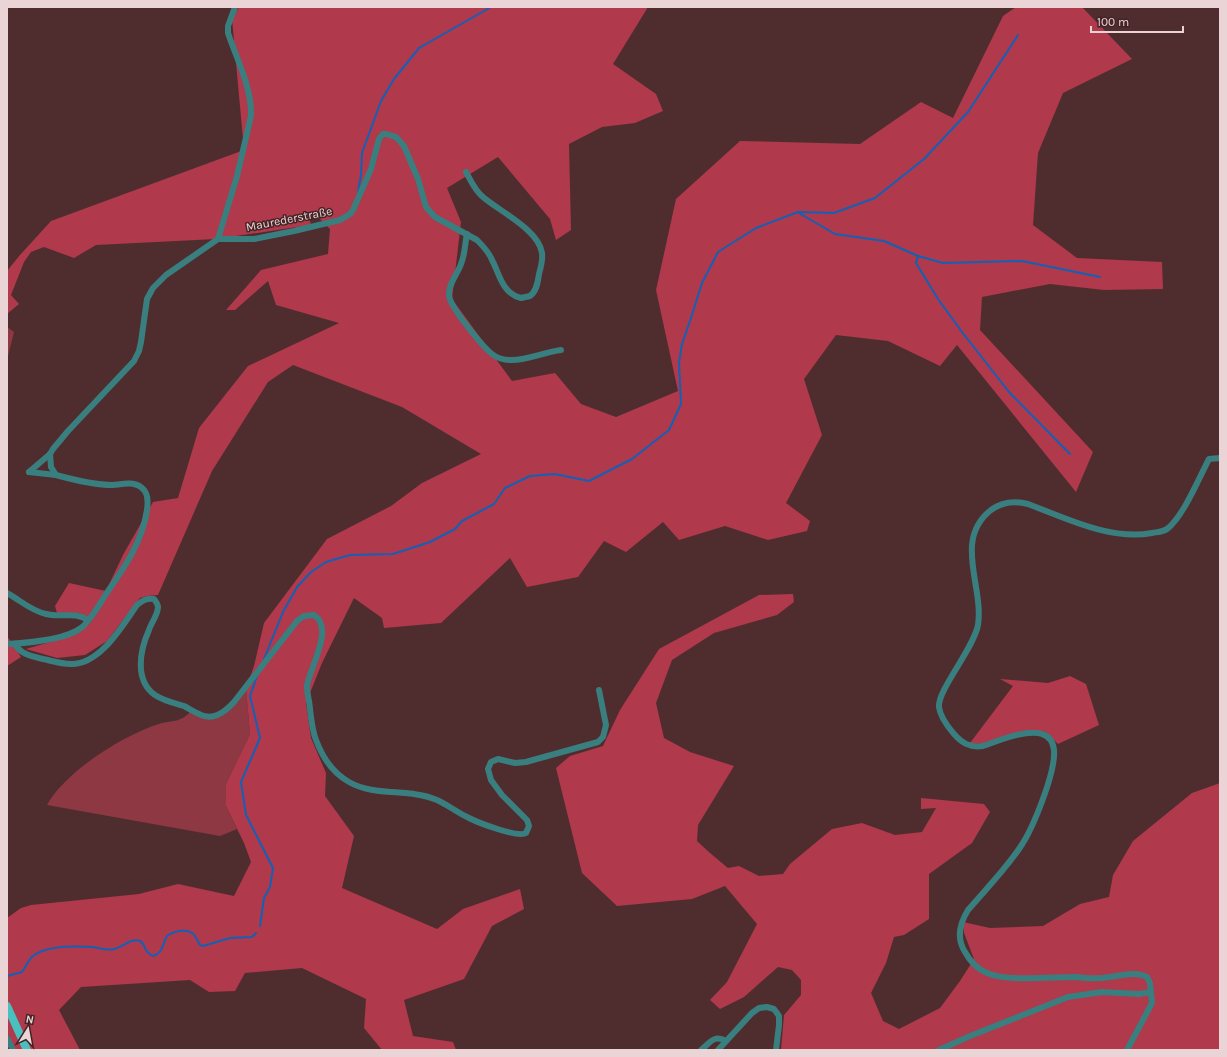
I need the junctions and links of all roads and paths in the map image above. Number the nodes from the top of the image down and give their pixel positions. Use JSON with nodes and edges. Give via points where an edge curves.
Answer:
{"nodes":[{"id":1,"x":235,"y":7,"type":"edge"},
{"id":2,"x":466,"y":172,"type":"dead end"},
{"id":3,"x":467,"y":234,"type":"junction"},
{"id":4,"x":218,"y":239,"type":"junction"},
{"id":5,"x":561,"y":350,"type":"dead end"},
{"id":6,"x":50,"y":454,"type":"junction"},
{"id":7,"x":1220,"y":458,"type":"edge"},
{"id":8,"x":56,"y":475,"type":"junction"},
{"id":9,"x":7,"y":593,"type":"edge"},
{"id":10,"x":88,"y":620,"type":"junction"},
{"id":11,"x":7,"y":644,"type":"edge"},
{"id":12,"x":15,"y":644,"type":"junction"},
{"id":13,"x":599,"y":690,"type":"dead end"},
{"id":14,"x":1151,"y":992,"type":"junction"},
{"id":15,"x":7,"y":1006,"type":"edge"},
{"id":16,"x":7,"y":1038,"type":"edge"},
{"id":17,"x":726,"y":1041,"type":"junction"},
{"id":18,"x":13,"y":1050,"type":"edge"},
{"id":19,"x":27,"y":1050,"type":"edge"},
{"id":20,"x":701,"y":1050,"type":"edge"},
{"id":21,"x":718,"y":1050,"type":"edge"},
{"id":22,"x":776,"y":1050,"type":"edge"},
{"id":23,"x":939,"y":1050,"type":"edge"},
{"id":24,"x":1127,"y":1050,"type":"edge"}],
"edges":[{"from":1,"to":4,"type":"street","via":[[228,33],[246,87],[251,116],[239,169]]},
{"from":2,"to":3,"type":"street","name":"Maurederstraße","via":[[479,194],[516,220],[541,248],[542,264],[533,294],[521,298],[508,292],[486,250]]},
{"from":3,"to":4,"type":"street","name":"Maurederstraße","via":[[430,213],[404,146],[396,137],[383,134],[356,205],[346,217],[254,239]]},
{"from":3,"to":5,"type":"street","via":[[463,259],[450,286],[449,294],[450,302],[470,328],[490,352],[503,359],[512,360]]},
{"from":4,"to":6,"type":"street","via":[[166,275],[153,288],[147,299],[137,356]]},
{"from":6,"to":8,"type":"street","via":[[51,467]]},
{"from":6,"to":8,"type":"street","via":[[29,472]]},
{"from":7,"to":14,"type":"street","via":[[1209,459],[1178,518],[1166,530],[1146,534],[1098,530],[1018,502],[994,508],[984,516],[974,533],[971,546],[979,611],[978,627],[939,703],[940,711],[948,725],[967,745],[983,746],[1038,733],[1051,740],[1054,750],[1046,789],[1024,842],[962,920],[960,940],[968,958],[987,973],[1005,977],[1100,978],[1139,974],[1149,980]]},
{"from":8,"to":10,"type":"street","via":[[100,484],[132,483],[144,489],[147,496],[148,504],[137,546]]},
{"from":9,"to":10,"type":"street","via":[[38,612],[75,614]]},
{"from":10,"to":12,"type":"street","via":[[72,633]]},
{"from":11,"to":12,"type":"street"},
{"from":12,"to":13,"type":"street","via":[[17,649],[30,655],[62,664],[80,664],[104,648],[137,605],[149,598],[154,599],[158,608],[141,655],[144,682],[161,698],[208,717],[228,709],[300,618],[310,615],[316,617],[322,634],[307,690],[312,729],[318,745],[333,769],[349,782],[368,789],[427,797],[477,822],[521,835],[528,831],[529,823],[494,784],[489,772],[490,764],[498,759],[520,763],[533,761],[598,742],[603,737],[606,725]]},
{"from":14,"to":23,"type":"street","via":[[1102,992],[1068,997]]},
{"from":14,"to":24,"type":"street","via":[[1151,1006]]},
{"from":15,"to":19,"type":"main road"},
{"from":16,"to":18,"type":"street"},
{"from":17,"to":20,"type":"street","via":[[716,1038]]},
{"from":17,"to":21,"type":"street"},
{"from":17,"to":22,"type":"street","via":[[752,1013],[767,1006],[778,1016]]}]}
